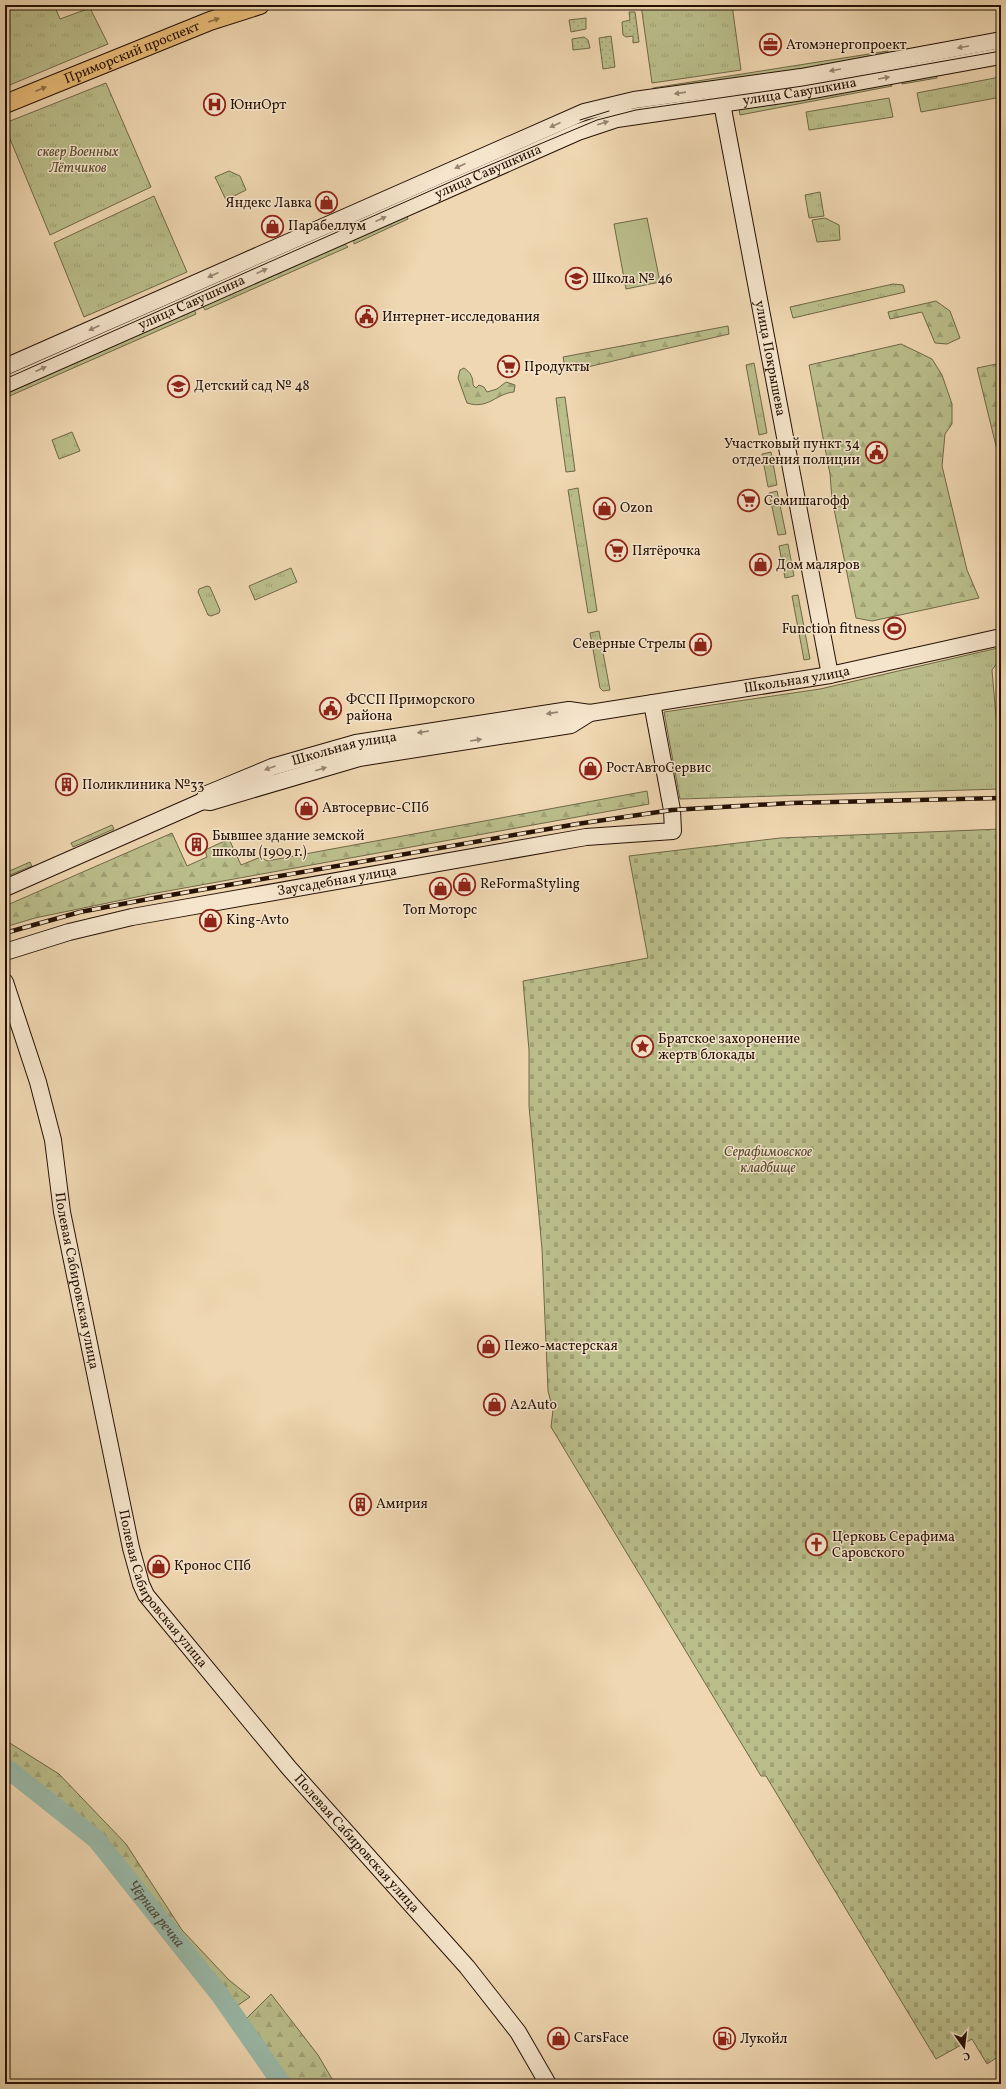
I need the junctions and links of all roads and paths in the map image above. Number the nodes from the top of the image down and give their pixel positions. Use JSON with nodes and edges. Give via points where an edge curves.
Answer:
{"nodes":[{"id":1,"x":260,"y":5,"type":"edge"},
{"id":2,"x":1001,"y":40,"type":"edge"},
{"id":3,"x":1001,"y":56,"type":"edge"},
{"id":4,"x":720,"y":96,"type":"junction"},
{"id":5,"x":5,"y":104,"type":"edge"},
{"id":6,"x":5,"y":367,"type":"edge"},
{"id":7,"x":5,"y":385,"type":"edge"},
{"id":8,"x":1001,"y":637,"type":"edge"},
{"id":9,"x":830,"y":675,"type":"junction"},
{"id":10,"x":652,"y":703,"type":"junction"},
{"id":11,"x":5,"y":888,"type":"edge"},
{"id":12,"x":5,"y":952,"type":"edge"},
{"id":13,"x":5,"y":982,"type":"edge"},
{"id":14,"x":548,"y":2084,"type":"edge"}],
"edges":[{"from":5,"to":1,"type":"main road","name":"Приморский проспект","one_way":true,"via":[[210,21]]},
{"from":2,"to":4,"type":"street","name":"улица Савушкина","one_way":true,"via":[[801,76]]},
{"from":4,"to":3,"type":"street","name":"улица Савушкина","one_way":true,"via":[[803,92]]},
{"from":4,"to":6,"type":"street","name":"улица Савушкина","one_way":true,"via":[[615,104],[571,117]]},
{"from":7,"to":4,"type":"street","name":"улица Савушкина","one_way":true,"via":[[578,132],[630,116]]},
{"from":4,"to":9,"type":"street","name":"улица Покрышева"},
{"from":8,"to":9,"type":"street","name":"Школьная улица"},
{"from":9,"to":10,"type":"street","name":"Школьная улица"},
{"from":10,"to":11,"type":"street","name":"Школьная улица","via":[[590,713],[569,710],[356,743],[272,767],[207,794],[203,801]]},
{"from":10,"to":12,"type":"street","name":"Заусадебная улица","via":[[672,810],[673,830],[586,838],[132,917],[69,932]]},
{"from":13,"to":14,"type":"street","name":"Полевая Сабировская улица","via":[[38,1082],[53,1140],[66,1235],[131,1548],[146,1595],[288,1768],[467,1967],[518,2032]]}]}
